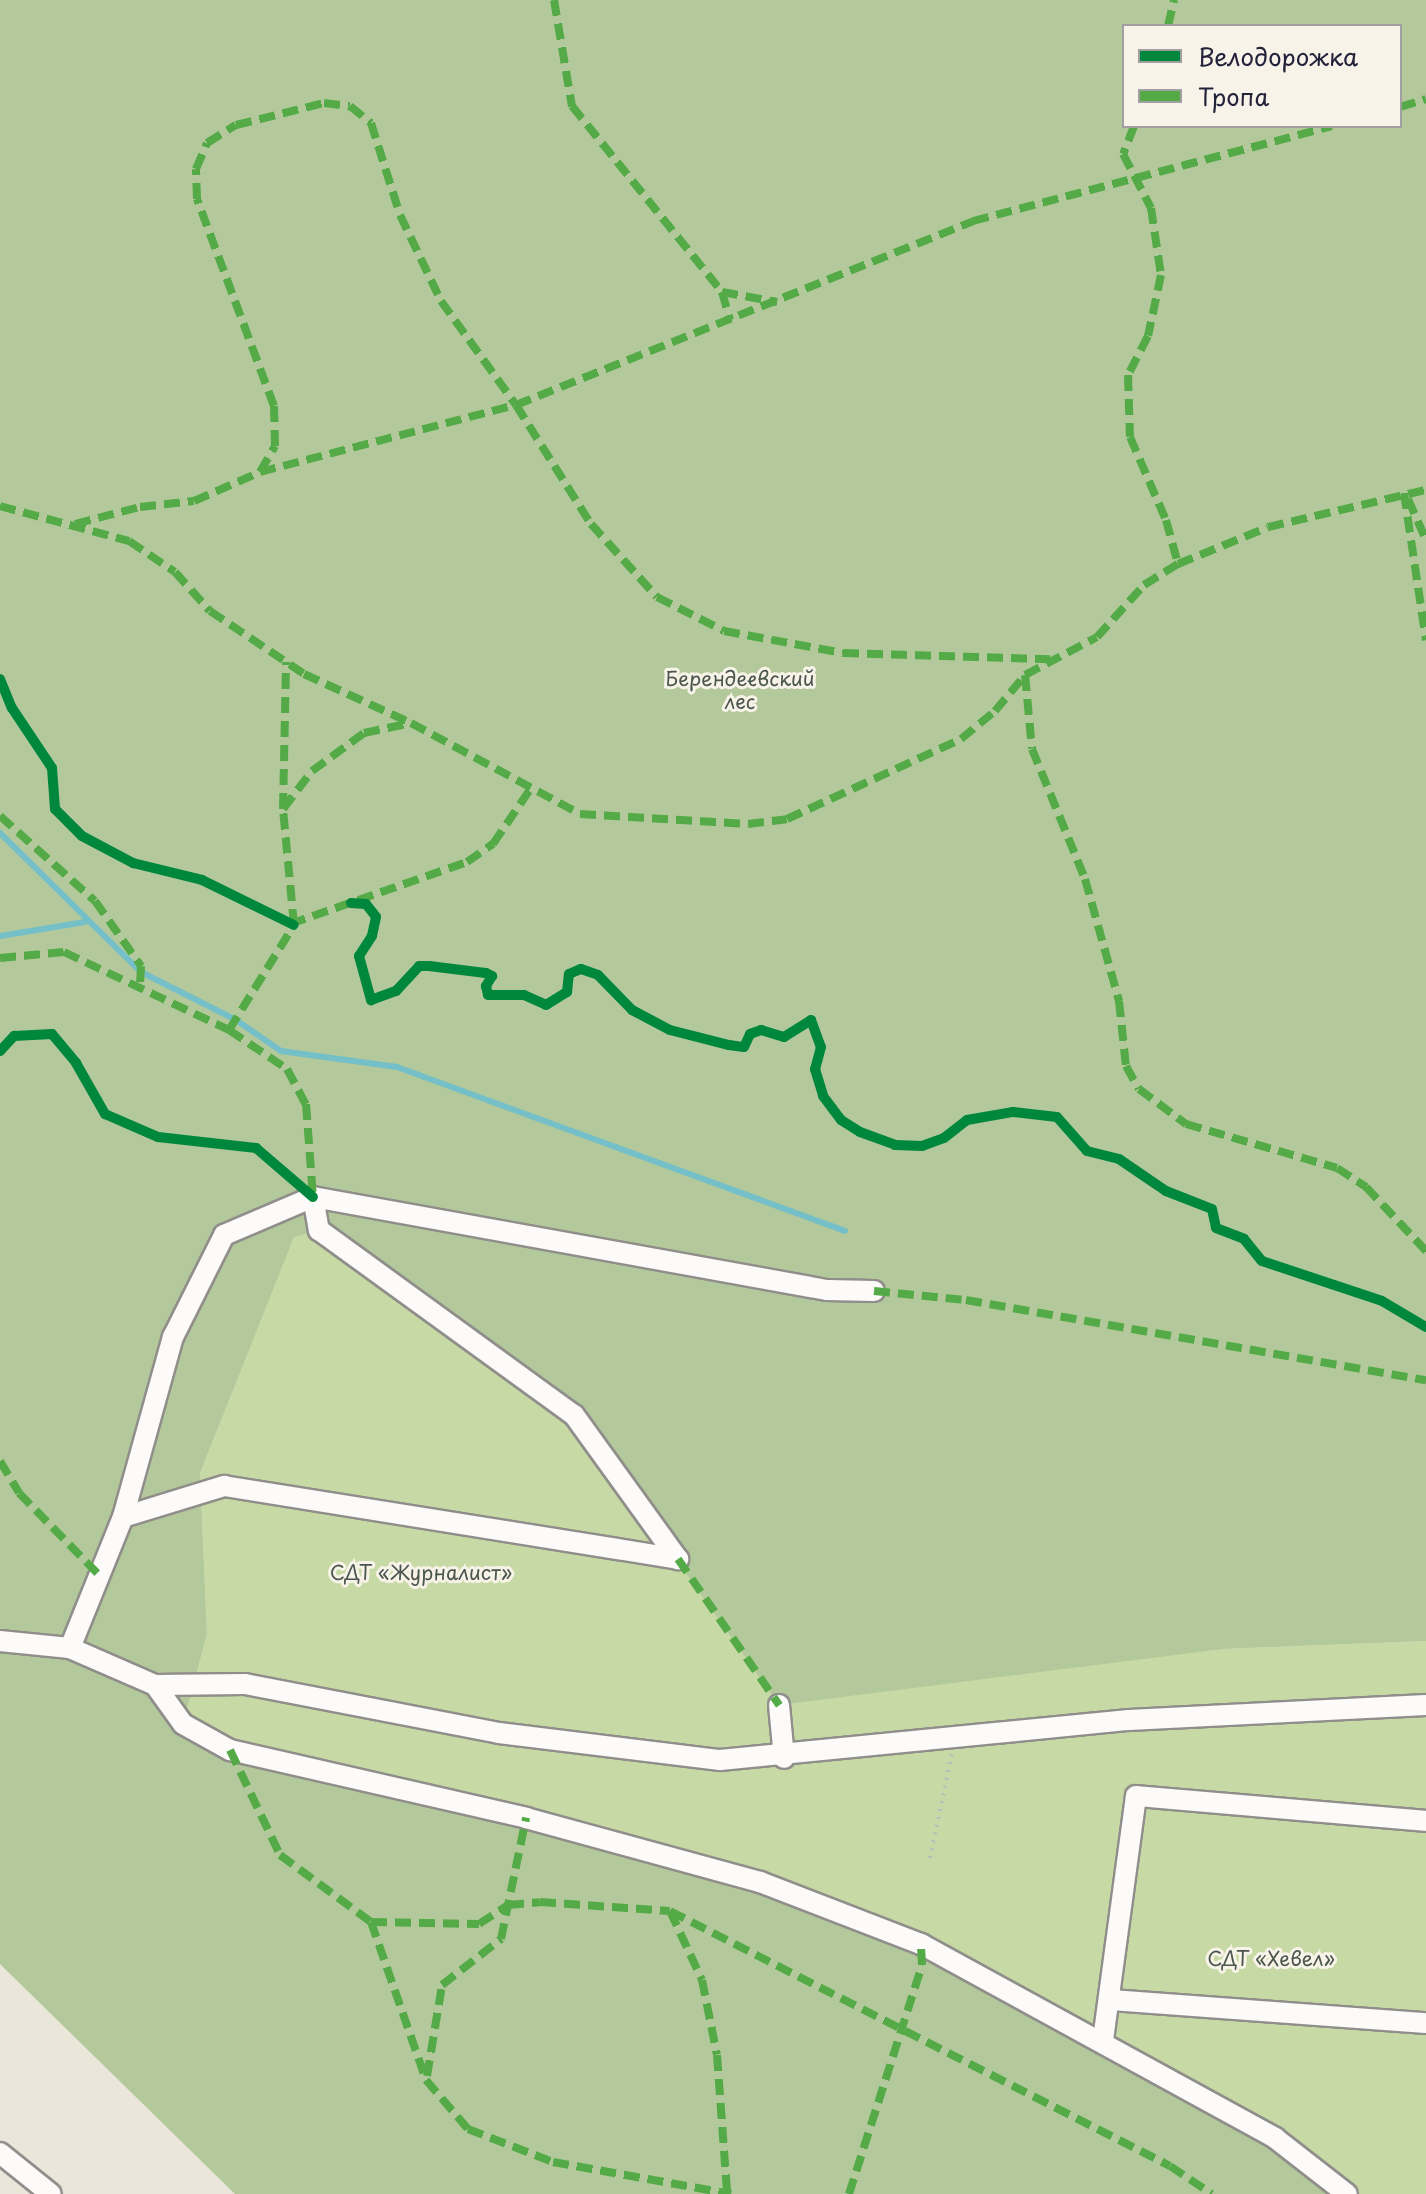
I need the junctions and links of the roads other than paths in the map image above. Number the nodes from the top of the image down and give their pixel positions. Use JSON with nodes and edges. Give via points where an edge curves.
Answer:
{"nodes":[{"id":1,"x":313,"y":1197,"type":"junction"},
{"id":2,"x":874,"y":1291,"type":"dead end"},
{"id":3,"x":123,"y":1517,"type":"junction"},
{"id":4,"x":0,"y":1641,"type":"edge"},
{"id":5,"x":70,"y":1648,"type":"junction"},
{"id":6,"x":155,"y":1685,"type":"junction"},
{"id":7,"x":779,"y":1705,"type":"dead end"},
{"id":8,"x":1426,"y":1705,"type":"edge"},
{"id":9,"x":784,"y":1758,"type":"junction"},
{"id":10,"x":1426,"y":1821,"type":"edge"},
{"id":11,"x":1111,"y":2000,"type":"junction"},
{"id":12,"x":1426,"y":2023,"type":"edge"},
{"id":13,"x":1103,"y":2040,"type":"junction"},
{"id":14,"x":0,"y":2153,"type":"edge"},
{"id":15,"x":51,"y":2194,"type":"edge"},
{"id":16,"x":1347,"y":2194,"type":"edge"}],
"edges":[{"from":1,"to":2,"type":"lane","via":[[827,1290]]},
{"from":1,"to":3,"type":"lane","via":[[224,1235],[173,1337]]},
{"from":1,"to":3,"type":"lane","via":[[319,1230],[574,1415],[678,1559],[224,1486]]},
{"from":3,"to":5,"type":"lane"},
{"from":4,"to":5,"type":"lane"},
{"from":5,"to":6,"type":"lane"},
{"from":6,"to":9,"type":"lane","via":[[245,1684],[499,1733],[720,1760]]},
{"from":6,"to":13,"type":"lane","via":[[183,1724],[230,1750],[526,1818],[760,1882],[921,1944]]},
{"from":7,"to":9,"type":"lane"},
{"from":8,"to":9,"type":"lane","via":[[1129,1720]]},
{"from":10,"to":11,"type":"lane","via":[[1136,1796]]},
{"from":11,"to":12,"type":"lane"},
{"from":11,"to":13,"type":"lane"},
{"from":13,"to":16,"type":"lane","via":[[1275,2138]]},
{"from":14,"to":15,"type":"lane"}]}
